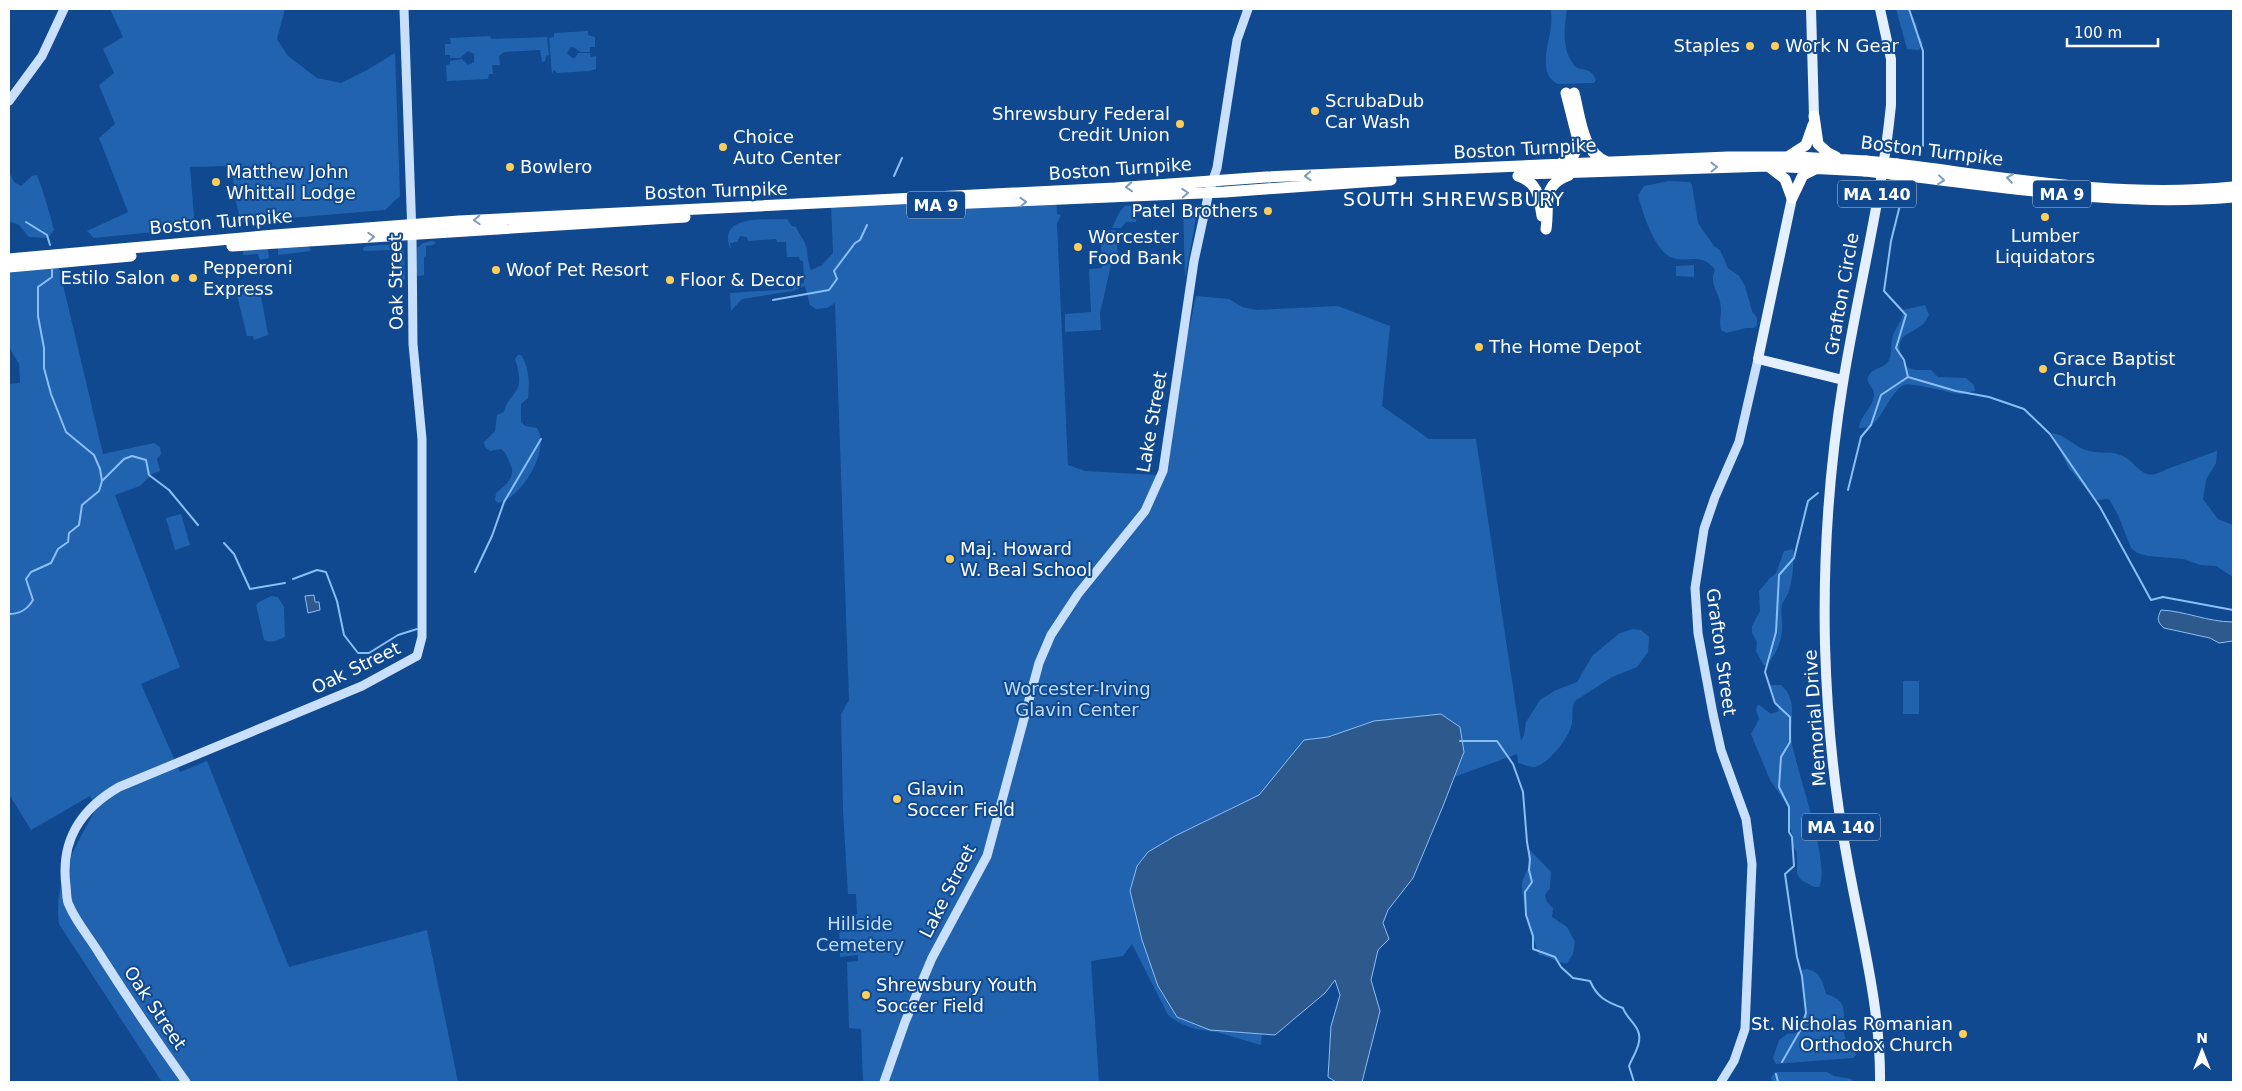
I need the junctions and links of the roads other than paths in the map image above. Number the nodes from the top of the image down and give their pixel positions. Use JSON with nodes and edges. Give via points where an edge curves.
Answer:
{"nodes":[{"id":1,"x":64,"y":9,"type":"edge"},
{"id":2,"x":404,"y":9,"type":"edge"},
{"id":3,"x":1248,"y":9,"type":"edge"},
{"id":4,"x":1812,"y":9,"type":"edge"},
{"id":5,"x":1880,"y":9,"type":"edge"},
{"id":6,"x":9,"y":101,"type":"edge"},
{"id":7,"x":1814,"y":116,"type":"junction"},
{"id":8,"x":1786,"y":157,"type":"junction"},
{"id":9,"x":1840,"y":158,"type":"junction"},
{"id":10,"x":1607,"y":162,"type":"junction"},
{"id":11,"x":1559,"y":164,"type":"junction"},
{"id":12,"x":1768,"y":166,"type":"junction"},
{"id":13,"x":1866,"y":166,"type":"junction"},
{"id":14,"x":1819,"y":168,"type":"junction"},
{"id":15,"x":1895,"y":169,"type":"junction"},
{"id":16,"x":1576,"y":172,"type":"junction"},
{"id":17,"x":1514,"y":174,"type":"junction"},
{"id":18,"x":1213,"y":180,"type":"junction"},
{"id":19,"x":2233,"y":188,"type":"edge"},
{"id":20,"x":1209,"y":192,"type":"junction"},
{"id":21,"x":2233,"y":197,"type":"edge"},
{"id":22,"x":1792,"y":198,"type":"junction"},
{"id":23,"x":412,"y":230,"type":"junction"},
{"id":24,"x":9,"y":259,"type":"edge"},
{"id":25,"x":9,"y":267,"type":"edge"},
{"id":26,"x":1758,"y":359,"type":"junction"},
{"id":27,"x":1843,"y":380,"type":"junction"},
{"id":28,"x":186,"y":1082,"type":"edge"},
{"id":29,"x":884,"y":1082,"type":"edge"},
{"id":30,"x":1721,"y":1082,"type":"edge"},
{"id":31,"x":1880,"y":1082,"type":"edge"}],
"edges":[{"from":1,"to":6,"type":"street","via":[[42,56]]},
{"from":2,"to":23,"type":"street","name":"Oak Street"},
{"from":3,"to":18,"type":"street","name":"Lake Street","via":[[1237,40]]},
{"from":4,"to":7,"type":"main road"},
{"from":5,"to":27,"type":"main road","name":"Grafton Circle","number":"MA 140","via":[[1891,59],[1891,105]]},
{"from":7,"to":8,"type":"highway","via":[[1806,145]]},
{"from":7,"to":9,"type":"highway","via":[[1818,144]]},
{"from":8,"to":9,"type":"highway","name":"Boston Turnpike","number":"MA 9"},
{"from":8,"to":10,"type":"highway","name":"Boston Turnpike","number":"MA 9"},
{"from":9,"to":13,"type":"highway","name":"Boston Turnpike","number":"MA 9"},
{"from":10,"to":11,"type":"highway","name":"Boston Turnpike","number":"MA 9"},
{"from":10,"to":11,"type":"highway","via":[[1596,156],[1588,144],[1570,93],[1579,144],[1572,157]]},
{"from":11,"to":18,"type":"highway","name":"Boston Turnpike","number":"MA 9","one_way":true},
{"from":12,"to":14,"type":"highway","name":"Boston Turnpike","number":"MA 9"},
{"from":16,"to":12,"type":"highway","name":"Boston Turnpike","number":"MA 9","one_way":true},
{"from":12,"to":22,"type":"highway","via":[[1786,181]]},
{"from":13,"to":14,"type":"highway","name":"Boston Turnpike","number":"MA 9"},
{"from":13,"to":15,"type":"highway","name":"Boston Turnpike","number":"MA 9","bridge":true},
{"from":14,"to":22,"type":"highway","via":[[1805,174]]},
{"from":19,"to":15,"type":"highway","name":"Boston Turnpike","number":"MA 9","one_way":true,"via":[[2096,189]]},
{"from":15,"to":21,"type":"highway","name":"Boston Turnpike","number":"MA 9","one_way":true,"via":[[2106,199]]},
{"from":16,"to":17,"type":"highway","name":"Boston Turnpike","number":"MA 9"},
{"from":16,"to":17,"type":"highway","via":[[1551,185],[1546,229],[1536,188]]},
{"from":17,"to":20,"type":"highway","name":"Boston Turnpike","number":"MA 9"},
{"from":18,"to":20,"type":"street","name":"Lake Street"},
{"from":18,"to":23,"type":"highway","name":"Boston Turnpike","number":"MA 9","one_way":true,"via":[[1115,188],[594,213]]},
{"from":23,"to":20,"type":"highway","name":"Boston Turnpike","number":"MA 9","one_way":true},
{"from":20,"to":29,"type":"street","name":"Lake Street","via":[[1194,261],[1163,471],[1145,511],[1078,594],[1051,634],[1039,663],[987,856],[932,958]]},
{"from":22,"to":26,"type":"main road","name":"Grafton Street"},
{"from":23,"to":24,"type":"highway","name":"Boston Turnpike","number":"MA 9"},
{"from":25,"to":23,"type":"highway","name":"Boston Turnpike","number":"MA 9","one_way":true},
{"from":23,"to":28,"type":"street","name":"Oak Street","via":[[413,344],[422,439],[422,637],[417,656],[354,690],[120,786],[100,798],[87,811],[71,838],[65,876],[68,904],[138,1015]]},
{"from":26,"to":27,"type":"main road","name":"Grafton Circle"},
{"from":26,"to":30,"type":"street","name":"Grafton Street","via":[[1739,442],[1704,529],[1695,588],[1698,633],[1713,714],[1721,750],[1746,819],[1752,864],[1745,1029],[1734,1061]]},
{"from":27,"to":31,"type":"main road","name":"Memorial Drive","number":"MA 140","via":[[1826,521],[1826,679],[1840,817],[1873,1000]]}]}
